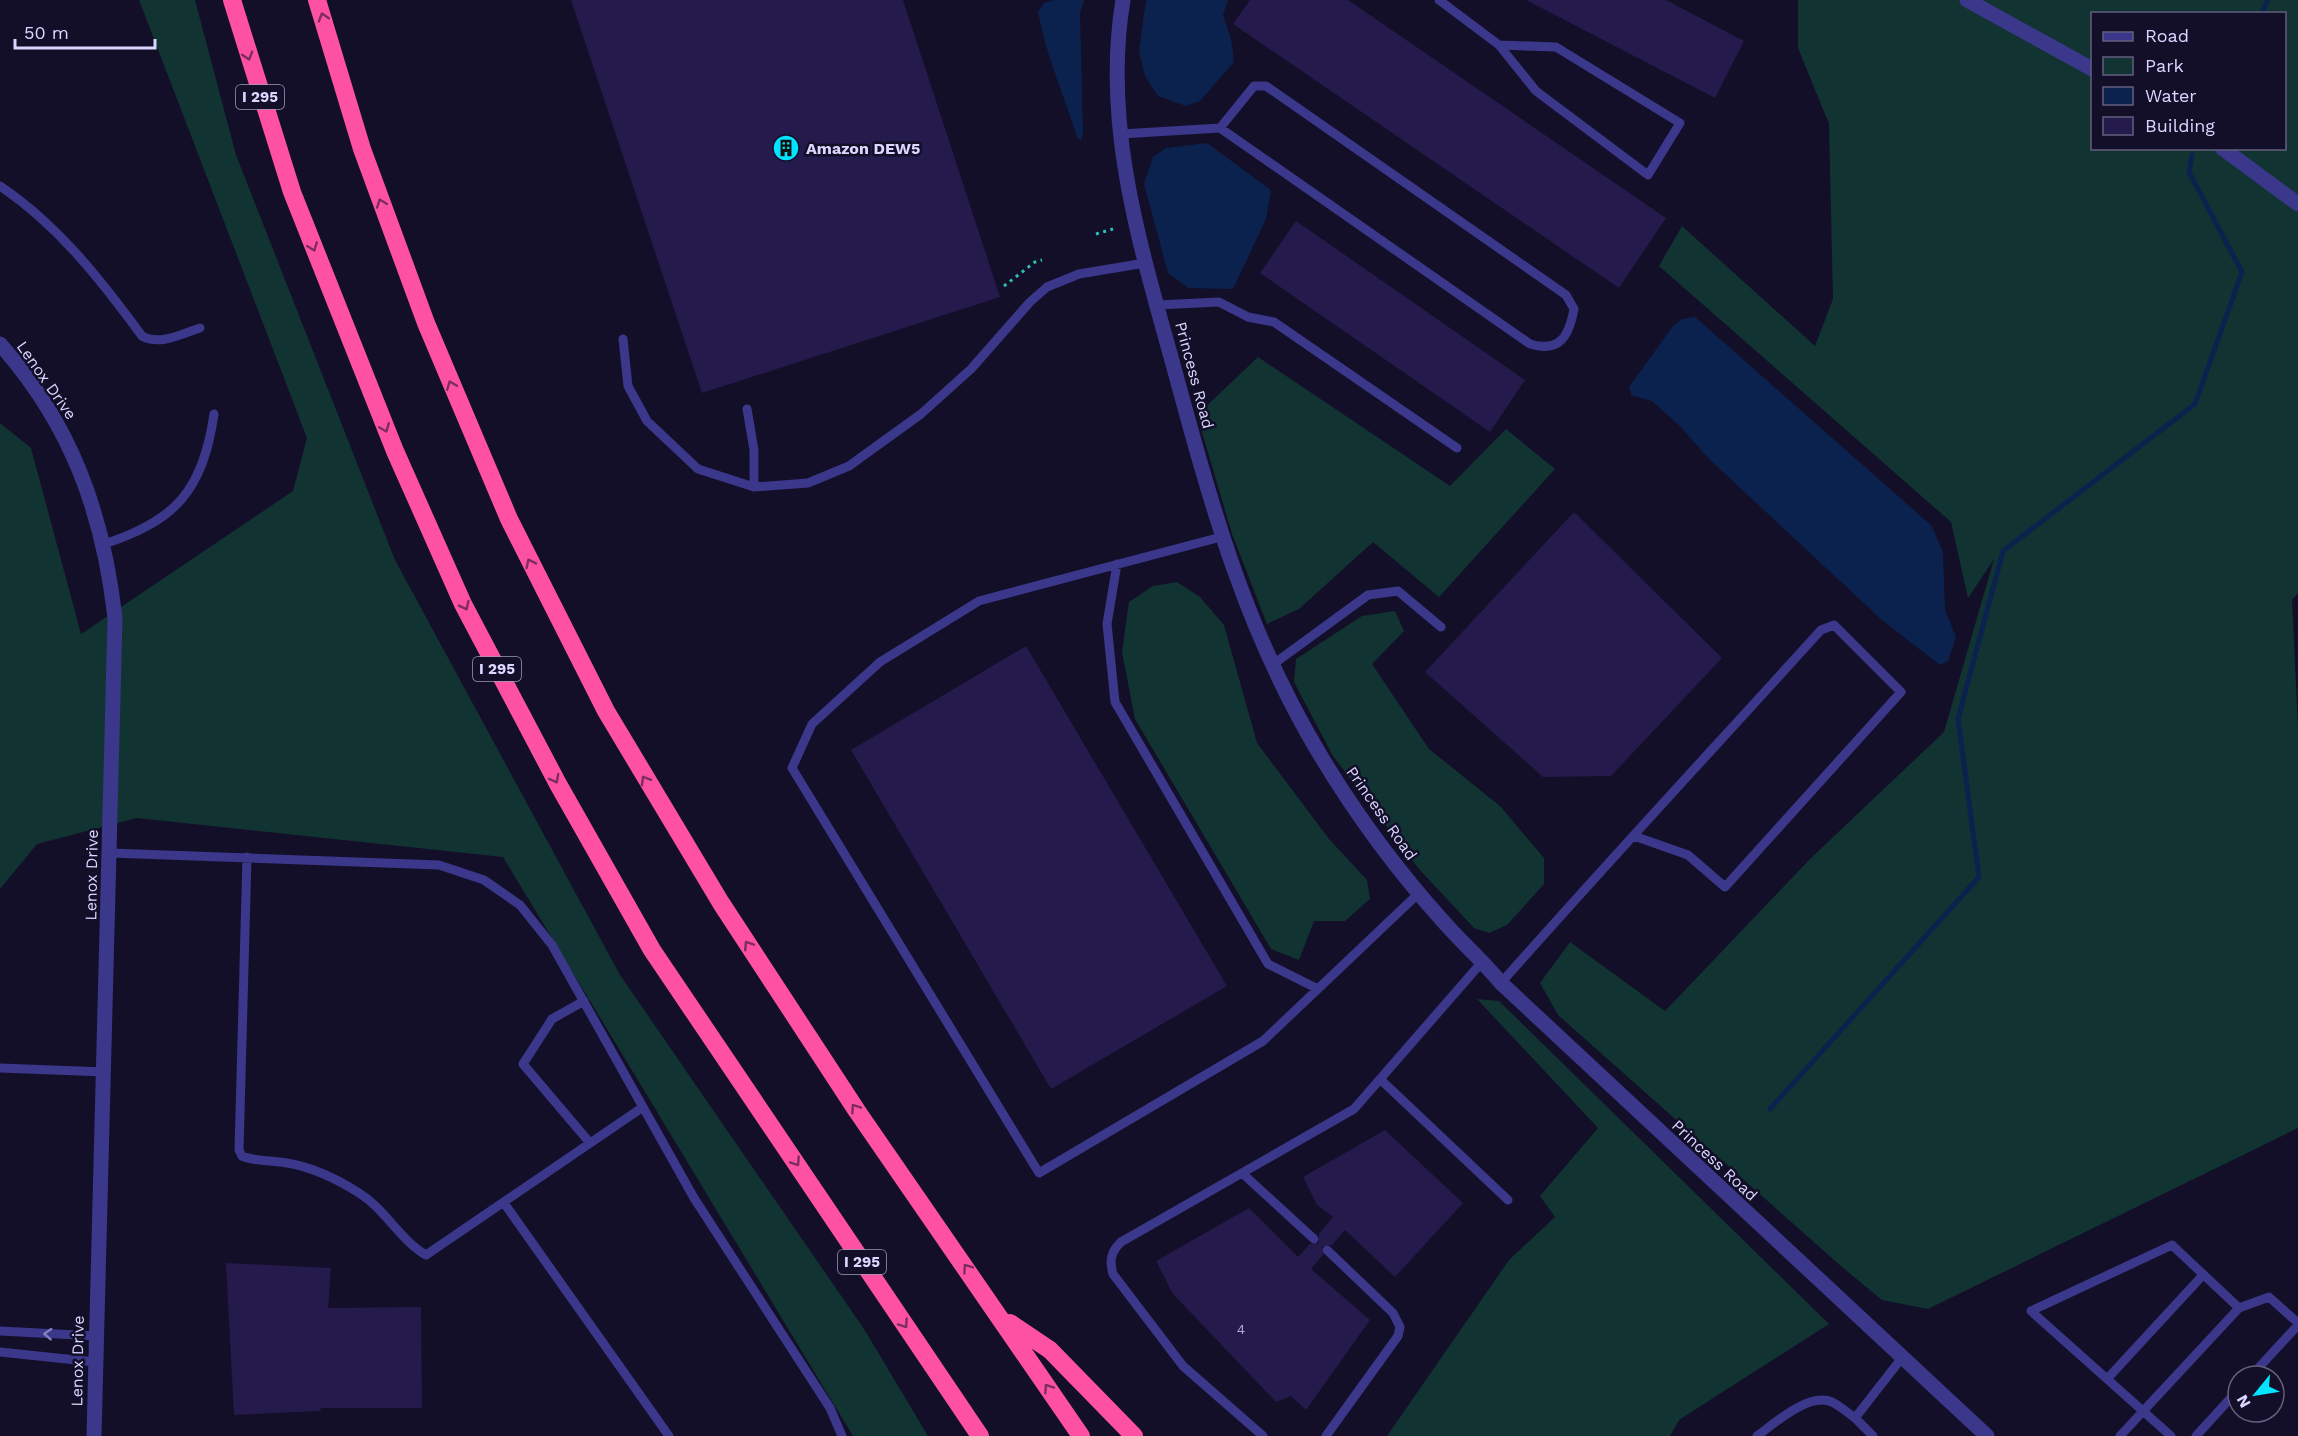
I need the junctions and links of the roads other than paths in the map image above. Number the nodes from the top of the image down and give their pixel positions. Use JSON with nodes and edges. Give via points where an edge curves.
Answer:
{"nodes":[{"id":1,"x":232,"y":0,"type":"edge"},
{"id":2,"x":317,"y":0,"type":"edge"},
{"id":3,"x":1123,"y":0,"type":"edge"},
{"id":4,"x":1439,"y":0,"type":"edge"},
{"id":5,"x":1967,"y":0,"type":"edge"},
{"id":6,"x":1499,"y":45,"type":"junction"},
{"id":7,"x":2091,"y":68,"type":"edge"},
{"id":8,"x":1220,"y":128,"type":"junction"},
{"id":9,"x":1121,"y":134,"type":"junction"},
{"id":10,"x":2225,"y":150,"type":"edge"},
{"id":11,"x":0,"y":186,"type":"edge"},
{"id":12,"x":2298,"y":204,"type":"edge"},
{"id":13,"x":1145,"y":264,"type":"junction"},
{"id":14,"x":1157,"y":304,"type":"junction"},
{"id":15,"x":200,"y":328,"type":"dead end"},
{"id":16,"x":623,"y":339,"type":"dead end"},
{"id":17,"x":0,"y":344,"type":"edge"},
{"id":18,"x":747,"y":410,"type":"dead end"},
{"id":19,"x":214,"y":414,"type":"dead end"},
{"id":20,"x":1456,"y":448,"type":"dead end"},
{"id":21,"x":754,"y":487,"type":"junction"},
{"id":22,"x":1221,"y":537,"type":"junction"},
{"id":23,"x":104,"y":544,"type":"junction"},
{"id":24,"x":1117,"y":564,"type":"junction"},
{"id":25,"x":1441,"y":627,"type":"dead end"},
{"id":26,"x":1272,"y":665,"type":"junction"},
{"id":27,"x":1634,"y":836,"type":"junction"},
{"id":28,"x":110,"y":854,"type":"junction"},
{"id":29,"x":247,"y":857,"type":"junction"},
{"id":30,"x":1419,"y":893,"type":"junction"},
{"id":31,"x":1482,"y":962,"type":"junction"},
{"id":32,"x":1502,"y":983,"type":"junction"},
{"id":33,"x":1318,"y":989,"type":"junction"},
{"id":34,"x":584,"y":1001,"type":"junction"},
{"id":35,"x":0,"y":1068,"type":"edge"},
{"id":36,"x":105,"y":1072,"type":"junction"},
{"id":37,"x":1380,"y":1079,"type":"junction"},
{"id":38,"x":643,"y":1107,"type":"junction"},
{"id":39,"x":590,"y":1143,"type":"junction"},
{"id":40,"x":1242,"y":1173,"type":"junction"},
{"id":41,"x":1508,"y":1200,"type":"dead end"},
{"id":42,"x":504,"y":1203,"type":"junction"},
{"id":43,"x":1314,"y":1239,"type":"dead end"},
{"id":44,"x":1327,"y":1250,"type":"dead end"},
{"id":45,"x":2203,"y":1275,"type":"junction"},
{"id":46,"x":2238,"y":1308,"type":"junction"},
{"id":47,"x":1000,"y":1316,"type":"junction"},
{"id":48,"x":2298,"y":1324,"type":"edge"},
{"id":49,"x":0,"y":1331,"type":"edge"},
{"id":50,"x":96,"y":1336,"type":"junction"},
{"id":51,"x":0,"y":1352,"type":"edge"},
{"id":52,"x":1902,"y":1359,"type":"junction"},
{"id":53,"x":95,"y":1362,"type":"junction"},
{"id":54,"x":2262,"y":1364,"type":"edge"},
{"id":55,"x":2107,"y":1379,"type":"junction"},
{"id":56,"x":2226,"y":1403,"type":"edge"},
{"id":57,"x":962,"y":1410,"type":"junction"},
{"id":58,"x":2143,"y":1411,"type":"junction"},
{"id":59,"x":1855,"y":1418,"type":"junction"},
{"id":60,"x":94,"y":1436,"type":"edge"},
{"id":61,"x":669,"y":1436,"type":"edge"},
{"id":62,"x":842,"y":1436,"type":"edge"},
{"id":63,"x":968,"y":1436,"type":"edge"},
{"id":64,"x":980,"y":1436,"type":"edge"},
{"id":65,"x":1081,"y":1436,"type":"edge"},
{"id":66,"x":1134,"y":1436,"type":"edge"},
{"id":67,"x":1263,"y":1436,"type":"edge"},
{"id":68,"x":1326,"y":1436,"type":"edge"},
{"id":69,"x":1757,"y":1436,"type":"edge"},
{"id":70,"x":1874,"y":1436,"type":"edge"},
{"id":71,"x":1987,"y":1436,"type":"edge"},
{"id":72,"x":2120,"y":1436,"type":"edge"},
{"id":73,"x":2171,"y":1436,"type":"edge"},
{"id":74,"x":2196,"y":1436,"type":"edge"}],
"edges":[{"from":1,"to":57,"type":"highway","number":"I 295","one_way":true,"via":[[292,192],[395,452],[463,604],[652,950]]},
{"from":47,"to":2,"type":"highway","one_way":true,"via":[[857,1111],[721,903],[606,711],[556,616],[509,519],[426,323],[362,149]]},
{"from":3,"to":9,"type":"street","name":"Princess Road","via":[[1117,68]]},
{"from":4,"to":6,"type":"lane"},
{"from":5,"to":7,"type":"street"},
{"from":6,"to":6,"type":"lane","via":[[1536,92],[1648,175],[1680,123],[1556,47]]},
{"from":8,"to":8,"type":"lane","via":[[1254,86],[1266,86],[1566,295],[1574,309],[1570,328],[1561,342],[1544,348],[1530,344]]},
{"from":8,"to":9,"type":"lane"},
{"from":9,"to":13,"type":"street","name":"Princess Road"},
{"from":10,"to":12,"type":"street"},
{"from":11,"to":15,"type":"lane","via":[[35,212],[79,255],[142,336],[160,341]]},
{"from":13,"to":14,"type":"street","name":"Princess Road"},
{"from":13,"to":21,"type":"lane","via":[[1079,274],[1047,287],[971,369],[921,414],[849,466],[808,483]]},
{"from":14,"to":20,"type":"lane","via":[[1219,302],[1248,317],[1274,322]]},
{"from":14,"to":22,"type":"street","name":"Princess Road"},
{"from":16,"to":21,"type":"lane","via":[[627,386],[647,422],[698,470]]},
{"from":17,"to":23,"type":"street","name":"Lenox Drive","via":[[46,404],[69,445],[85,481]]},
{"from":18,"to":21,"type":"lane","via":[[754,450]]},
{"from":19,"to":23,"type":"lane","via":[[201,468],[175,507],[154,525]]},
{"from":22,"to":24,"type":"lane"},
{"from":22,"to":26,"type":"street","name":"Princess Road"},
{"from":23,"to":28,"type":"street","name":"Lenox Drive","via":[[115,618]]},
{"from":24,"to":33,"type":"lane","via":[[1107,624],[1115,702],[1268,964]]},
{"from":24,"to":33,"type":"lane","via":[[979,601],[880,662],[812,724],[792,768],[1039,1173],[1263,1041]]},
{"from":25,"to":26,"type":"lane","via":[[1398,591],[1368,595]]},
{"from":26,"to":30,"type":"street","name":"Princess Road","via":[[1322,758],[1362,820]]},
{"from":27,"to":27,"type":"lane","via":[[1821,630],[1833,625],[1901,692],[1725,887],[1688,855]]},
{"from":27,"to":32,"type":"lane"},
{"from":28,"to":29,"type":"lane"},
{"from":28,"to":36,"type":"street","name":"Lenox Drive"},
{"from":29,"to":34,"type":"lane","via":[[439,865],[484,880],[520,905],[552,945]]},
{"from":29,"to":42,"type":"lane","via":[[238,1150],[242,1156],[324,1173],[360,1193],[426,1255]]},
{"from":30,"to":31,"type":"street","name":"Princess Road"},
{"from":30,"to":33,"type":"lane"},
{"from":31,"to":32,"type":"street","name":"Princess Road"},
{"from":31,"to":37,"type":"lane"},
{"from":32,"to":52,"type":"street","name":"Princess Road"},
{"from":34,"to":38,"type":"lane"},
{"from":34,"to":39,"type":"lane","via":[[552,1019],[523,1064]]},
{"from":35,"to":36,"type":"lane"},
{"from":36,"to":50,"type":"street","name":"Lenox Drive"},
{"from":37,"to":40,"type":"lane","via":[[1354,1109]]},
{"from":37,"to":41,"type":"lane"},
{"from":38,"to":39,"type":"lane"},
{"from":38,"to":62,"type":"lane","via":[[694,1198],[830,1408]]},
{"from":39,"to":42,"type":"lane"},
{"from":40,"to":43,"type":"lane"},
{"from":40,"to":67,"type":"lane","via":[[1121,1242],[1114,1249],[1111,1265],[1113,1274],[1183,1366]]},
{"from":42,"to":61,"type":"lane"},
{"from":44,"to":68,"type":"lane","via":[[1393,1313],[1400,1327]]},
{"from":45,"to":46,"type":"lane"},
{"from":45,"to":55,"type":"lane"},
{"from":45,"to":55,"type":"lane","via":[[2172,1245],[2031,1311]]},
{"from":46,"to":48,"type":"lane","via":[[2269,1297]]},
{"from":46,"to":58,"type":"lane"},
{"from":65,"to":47,"type":"highway","one_way":true},
{"from":47,"to":66,"type":"highway","via":[[1050,1350]]},
{"from":48,"to":54,"type":"lane"},
{"from":50,"to":49,"type":"lane","one_way":true},
{"from":50,"to":53,"type":"street","name":"Lenox Drive"},
{"from":51,"to":53,"type":"lane"},
{"from":52,"to":59,"type":"lane"},
{"from":52,"to":71,"type":"street","name":"Princess Road"},
{"from":53,"to":60,"type":"street","name":"Lenox Drive"},
{"from":55,"to":58,"type":"lane"},
{"from":56,"to":74,"type":"lane"},
{"from":57,"to":63,"type":"highway"},
{"from":57,"to":64,"type":"highway","number":"I 295"},
{"from":58,"to":72,"type":"lane"},
{"from":58,"to":73,"type":"lane"},
{"from":59,"to":69,"type":"lane","via":[[1831,1402],[1819,1400],[1793,1410]]},
{"from":59,"to":70,"type":"lane"}]}
